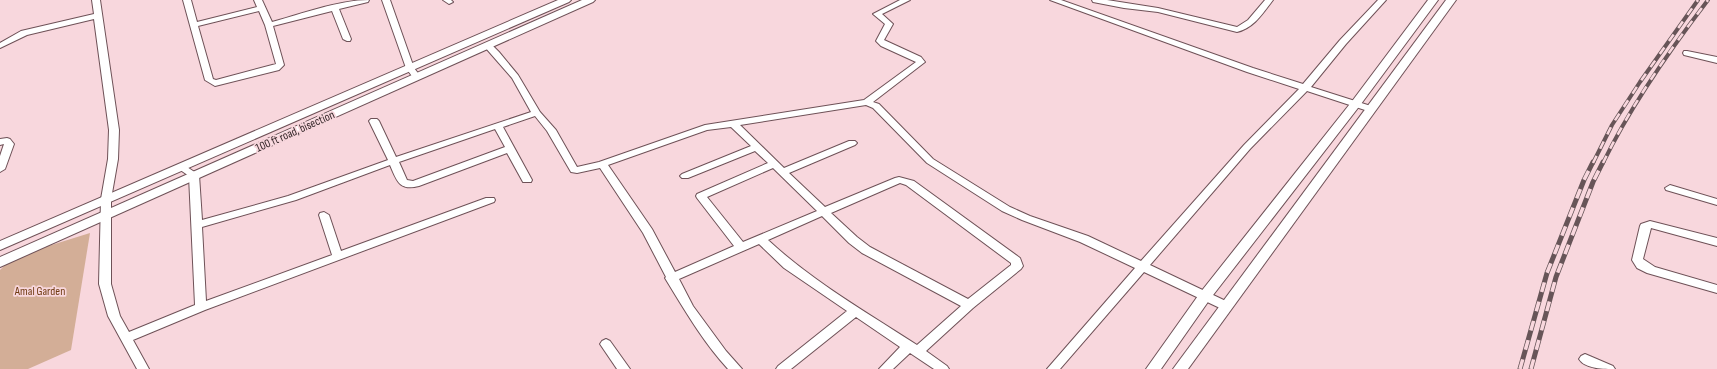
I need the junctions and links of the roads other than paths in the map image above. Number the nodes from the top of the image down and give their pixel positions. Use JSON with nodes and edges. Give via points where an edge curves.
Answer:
{"nodes":[{"id":1,"x":96,"y":0,"type":"edge"},
{"id":2,"x":187,"y":0,"type":"edge"},
{"id":3,"x":258,"y":0,"type":"edge"},
{"id":4,"x":365,"y":0,"type":"edge"},
{"id":5,"x":386,"y":0,"type":"edge"},
{"id":6,"x":566,"y":0,"type":"edge"},
{"id":7,"x":590,"y":0,"type":"edge"},
{"id":8,"x":906,"y":0,"type":"edge"},
{"id":9,"x":1054,"y":0,"type":"edge"},
{"id":10,"x":1096,"y":0,"type":"edge"},
{"id":11,"x":1156,"y":0,"type":"edge"},
{"id":12,"x":1269,"y":0,"type":"edge"},
{"id":13,"x":1382,"y":0,"type":"edge"},
{"id":14,"x":1433,"y":0,"type":"edge"},
{"id":15,"x":1451,"y":0,"type":"edge"},
{"id":16,"x":334,"y":7,"type":"junction"},
{"id":17,"x":262,"y":8,"type":"junction"},
{"id":18,"x":1150,"y":8,"type":"junction"},
{"id":19,"x":98,"y":16,"type":"junction"},
{"id":20,"x":194,"y":25,"type":"junction"},
{"id":21,"x":269,"y":25,"type":"junction"},
{"id":22,"x":347,"y":39,"type":"dead end"},
{"id":23,"x":0,"y":46,"type":"edge"},
{"id":24,"x":488,"y":46,"type":"junction"},
{"id":25,"x":1688,"y":53,"type":"dead end"},
{"id":26,"x":1717,"y":60,"type":"edge"},
{"id":27,"x":410,"y":68,"type":"junction"},
{"id":28,"x":417,"y":77,"type":"junction"},
{"id":29,"x":1305,"y":88,"type":"junction"},
{"id":30,"x":867,"y":102,"type":"junction"},
{"id":31,"x":1355,"y":104,"type":"junction"},
{"id":32,"x":1371,"y":109,"type":"junction"},
{"id":33,"x":536,"y":113,"type":"junction"},
{"id":34,"x":374,"y":121,"type":"dead end"},
{"id":35,"x":732,"y":123,"type":"junction"},
{"id":36,"x":498,"y":126,"type":"junction"},
{"id":37,"x":0,"y":142,"type":"edge"},
{"id":38,"x":852,"y":144,"type":"dead end"},
{"id":39,"x":757,"y":146,"type":"junction"},
{"id":40,"x":511,"y":148,"type":"junction"},
{"id":41,"x":394,"y":161,"type":"junction"},
{"id":42,"x":602,"y":164,"type":"junction"},
{"id":43,"x":774,"y":164,"type":"junction"},
{"id":44,"x":0,"y":166,"type":"edge"},
{"id":45,"x":181,"y":167,"type":"junction"},
{"id":46,"x":783,"y":172,"type":"junction"},
{"id":47,"x":194,"y":176,"type":"junction"},
{"id":48,"x":685,"y":176,"type":"dead end"},
{"id":49,"x":527,"y":180,"type":"dead end"},
{"id":50,"x":1670,"y":188,"type":"dead end"},
{"id":51,"x":106,"y":199,"type":"junction"},
{"id":52,"x":490,"y":200,"type":"dead end"},
{"id":53,"x":1717,"y":202,"type":"edge"},
{"id":54,"x":825,"y":211,"type":"junction"},
{"id":55,"x":107,"y":214,"type":"junction"},
{"id":56,"x":324,"y":215,"type":"dead end"},
{"id":57,"x":198,"y":224,"type":"junction"},
{"id":58,"x":760,"y":239,"type":"junction"},
{"id":59,"x":1717,"y":242,"type":"edge"},
{"id":60,"x":0,"y":246,"type":"edge"},
{"id":61,"x":741,"y":247,"type":"junction"},
{"id":62,"x":338,"y":256,"type":"junction"},
{"id":63,"x":0,"y":262,"type":"edge"},
{"id":64,"x":1142,"y":266,"type":"junction"},
{"id":65,"x":671,"y":278,"type":"junction"},
{"id":66,"x":1717,"y":289,"type":"edge"},
{"id":67,"x":1205,"y":296,"type":"junction"},
{"id":68,"x":969,"y":305,"type":"junction"},
{"id":69,"x":1226,"y":306,"type":"junction"},
{"id":70,"x":201,"y":307,"type":"junction"},
{"id":71,"x":855,"y":311,"type":"junction"},
{"id":72,"x":126,"y":338,"type":"junction"},
{"id":73,"x":606,"y":344,"type":"dead end"},
{"id":74,"x":912,"y":349,"type":"junction"},
{"id":75,"x":1585,"y":359,"type":"dead end"},
{"id":76,"x":143,"y":369,"type":"edge"},
{"id":77,"x":624,"y":369,"type":"edge"},
{"id":78,"x":736,"y":369,"type":"edge"},
{"id":79,"x":782,"y":369,"type":"edge"},
{"id":80,"x":885,"y":369,"type":"edge"},
{"id":81,"x":943,"y":369,"type":"edge"},
{"id":82,"x":1053,"y":369,"type":"edge"},
{"id":83,"x":1153,"y":369,"type":"edge"},
{"id":84,"x":1180,"y":369,"type":"edge"},
{"id":85,"x":1609,"y":369,"type":"edge"}],
"edges":[{"from":1,"to":19,"type":"street"},
{"from":2,"to":20,"type":"street"},
{"from":3,"to":17,"type":"street"},
{"from":4,"to":16,"type":"street"},
{"from":5,"to":27,"type":"street"},
{"from":6,"to":27,"type":"street","name":"100 ft road, bisection"},
{"from":7,"to":24,"type":"street","name":"100 ft road, bisection"},
{"from":8,"to":30,"type":"street","via":[[877,14],[889,24],[880,41],[921,62]]},
{"from":9,"to":29,"type":"street"},
{"from":10,"to":18,"type":"street"},
{"from":11,"to":18,"type":"street"},
{"from":12,"to":18,"type":"street","via":[[1248,25],[1237,30]]},
{"from":13,"to":29,"type":"street"},
{"from":14,"to":31,"type":"street"},
{"from":15,"to":32,"type":"street"},
{"from":16,"to":21,"type":"street"},
{"from":16,"to":22,"type":"street"},
{"from":17,"to":20,"type":"street"},
{"from":17,"to":21,"type":"street"},
{"from":19,"to":23,"type":"street","via":[[29,31]]},
{"from":19,"to":51,"type":"street","via":[[114,130],[113,159]]},
{"from":20,"to":21,"type":"street","via":[[210,80],[215,83],[280,65]]},
{"from":24,"to":28,"type":"street","name":"100 ft road, bisection"},
{"from":24,"to":33,"type":"street","via":[[516,76]]},
{"from":25,"to":26,"type":"street"},
{"from":27,"to":28,"type":"street"},
{"from":27,"to":45,"type":"street","name":"100 ft road, bisection"},
{"from":28,"to":47,"type":"street","name":"100 ft road, bisection"},
{"from":29,"to":31,"type":"street"},
{"from":29,"to":64,"type":"street","via":[[1248,147]]},
{"from":30,"to":35,"type":"street"},
{"from":30,"to":64,"type":"street","via":[[876,106],[930,161],[1006,209],[1084,239]]},
{"from":31,"to":32,"type":"street"},
{"from":31,"to":67,"type":"street"},
{"from":32,"to":69,"type":"street"},
{"from":33,"to":36,"type":"street"},
{"from":33,"to":42,"type":"street","via":[[574,170]]},
{"from":34,"to":41,"type":"street"},
{"from":35,"to":39,"type":"street"},
{"from":35,"to":42,"type":"street","via":[[681,135]]},
{"from":36,"to":40,"type":"street"},
{"from":36,"to":41,"type":"street"},
{"from":37,"to":44,"type":"street","via":[[9,144]]},
{"from":38,"to":46,"type":"street"},
{"from":39,"to":43,"type":"street"},
{"from":39,"to":48,"type":"street"},
{"from":40,"to":41,"type":"street","via":[[408,185],[403,182]]},
{"from":40,"to":49,"type":"street"},
{"from":41,"to":57,"type":"street","via":[[292,198]]},
{"from":42,"to":65,"type":"street","via":[[648,232]]},
{"from":43,"to":46,"type":"street"},
{"from":43,"to":61,"type":"street","via":[[701,196]]},
{"from":45,"to":47,"type":"street"},
{"from":45,"to":51,"type":"street","name":"100 ft road, bisection"},
{"from":46,"to":54,"type":"street"},
{"from":47,"to":55,"type":"street","name":"100 ft road, bisection"},
{"from":47,"to":57,"type":"street"},
{"from":50,"to":53,"type":"street"},
{"from":51,"to":55,"type":"street"},
{"from":51,"to":60,"type":"street","name":"100 ft road, bisection"},
{"from":52,"to":62,"type":"street"},
{"from":54,"to":58,"type":"street"},
{"from":54,"to":68,"type":"street","via":[[866,250]]},
{"from":54,"to":68,"type":"street","via":[[898,180],[910,183],[1016,261],[1016,266]]},
{"from":55,"to":63,"type":"street","name":"100 ft road, bisection"},
{"from":55,"to":72,"type":"street","via":[[105,284],[114,316]]},
{"from":56,"to":62,"type":"street"},
{"from":57,"to":70,"type":"street"},
{"from":58,"to":61,"type":"street"},
{"from":58,"to":71,"type":"street","via":[[788,265]]},
{"from":59,"to":66,"type":"street","via":[[1650,224],[1645,226],[1637,260],[1651,270]]},
{"from":61,"to":65,"type":"street"},
{"from":62,"to":70,"type":"street"},
{"from":64,"to":67,"type":"street"},
{"from":64,"to":82,"type":"street"},
{"from":65,"to":78,"type":"street","via":[[689,309]]},
{"from":67,"to":69,"type":"street"},
{"from":67,"to":83,"type":"street"},
{"from":68,"to":74,"type":"street"},
{"from":69,"to":84,"type":"street"},
{"from":70,"to":72,"type":"street"},
{"from":71,"to":74,"type":"street"},
{"from":71,"to":79,"type":"street"},
{"from":72,"to":76,"type":"street"},
{"from":73,"to":77,"type":"street"},
{"from":74,"to":80,"type":"street"},
{"from":74,"to":81,"type":"street"},
{"from":75,"to":85,"type":"street"}]}
